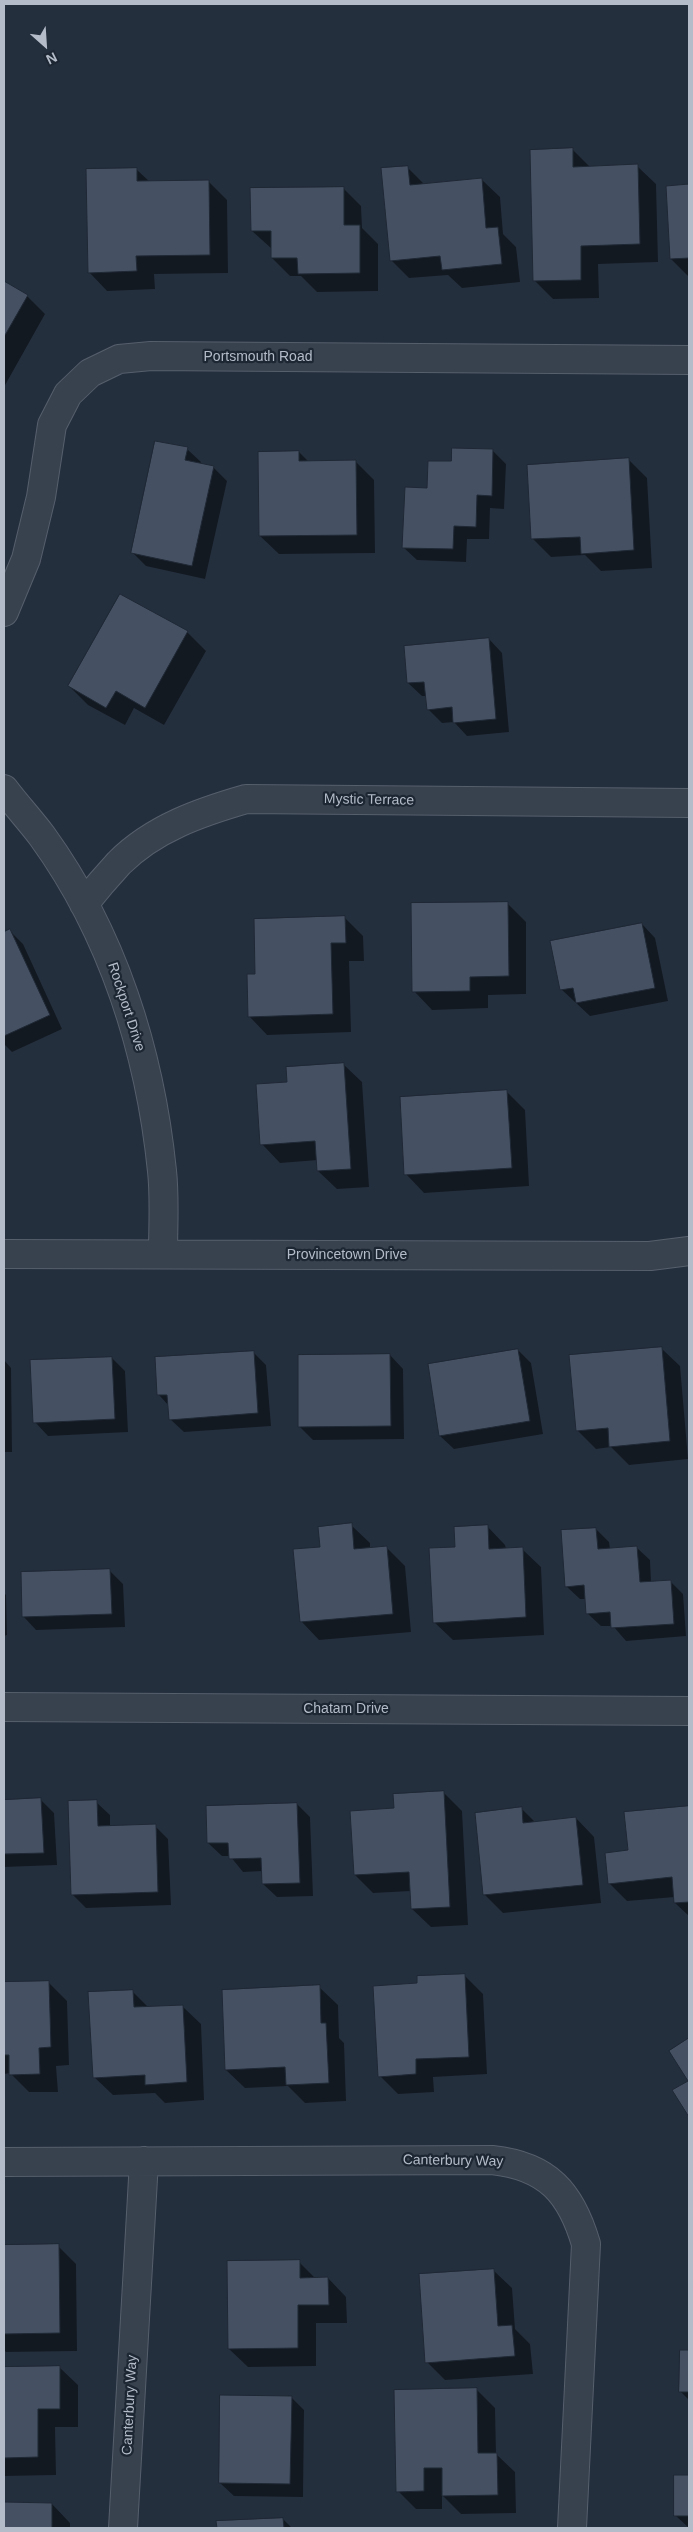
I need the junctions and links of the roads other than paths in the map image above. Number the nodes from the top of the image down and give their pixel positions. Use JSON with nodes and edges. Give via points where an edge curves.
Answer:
{"nodes":[{"id":1,"x":689,"y":360,"type":"edge"},
{"id":2,"x":4,"y":612,"type":"edge"},
{"id":3,"x":4,"y":789,"type":"edge"},
{"id":4,"x":689,"y":803,"type":"edge"},
{"id":5,"x":84,"y":904,"type":"junction"},
{"id":6,"x":689,"y":1251,"type":"edge"},
{"id":7,"x":4,"y":1254,"type":"edge"},
{"id":8,"x":163,"y":1254,"type":"junction"},
{"id":9,"x":4,"y":1707,"type":"edge"},
{"id":10,"x":689,"y":1711,"type":"edge"},
{"id":11,"x":144,"y":2161,"type":"junction"},
{"id":12,"x":4,"y":2162,"type":"edge"},
{"id":13,"x":123,"y":2528,"type":"edge"},
{"id":14,"x":572,"y":2528,"type":"edge"}],
"edges":[{"from":1,"to":2,"type":"street","name":"Portsmouth Road","via":[[151,356],[119,359],[90,373],[68,394],[52,425],[41,497],[26,559]]},
{"from":3,"to":5,"type":"street","name":"Rockport Drive","via":[[42,837]]},
{"from":4,"to":5,"type":"street","name":"Mystic Terrace","via":[[246,799],[200,812],[160,832],[121,862]]},
{"from":5,"to":8,"type":"street","name":"Rockport Drive","via":[[106,948],[131,1013],[152,1092],[162,1173]]},
{"from":6,"to":8,"type":"street","name":"Provincetown Drive","via":[[650,1256]]},
{"from":7,"to":8,"type":"street","name":"Provincetown Drive"},
{"from":9,"to":10,"type":"street","name":"Chatam Drive"},
{"from":11,"to":12,"type":"street","name":"Canterbury Way"},
{"from":11,"to":13,"type":"street","name":"Canterbury Way"},
{"from":11,"to":14,"type":"street","name":"Canterbury Way","via":[[492,2160],[511,2162],[539,2173],[562,2192],[577,2216],[586,2244]]}]}
